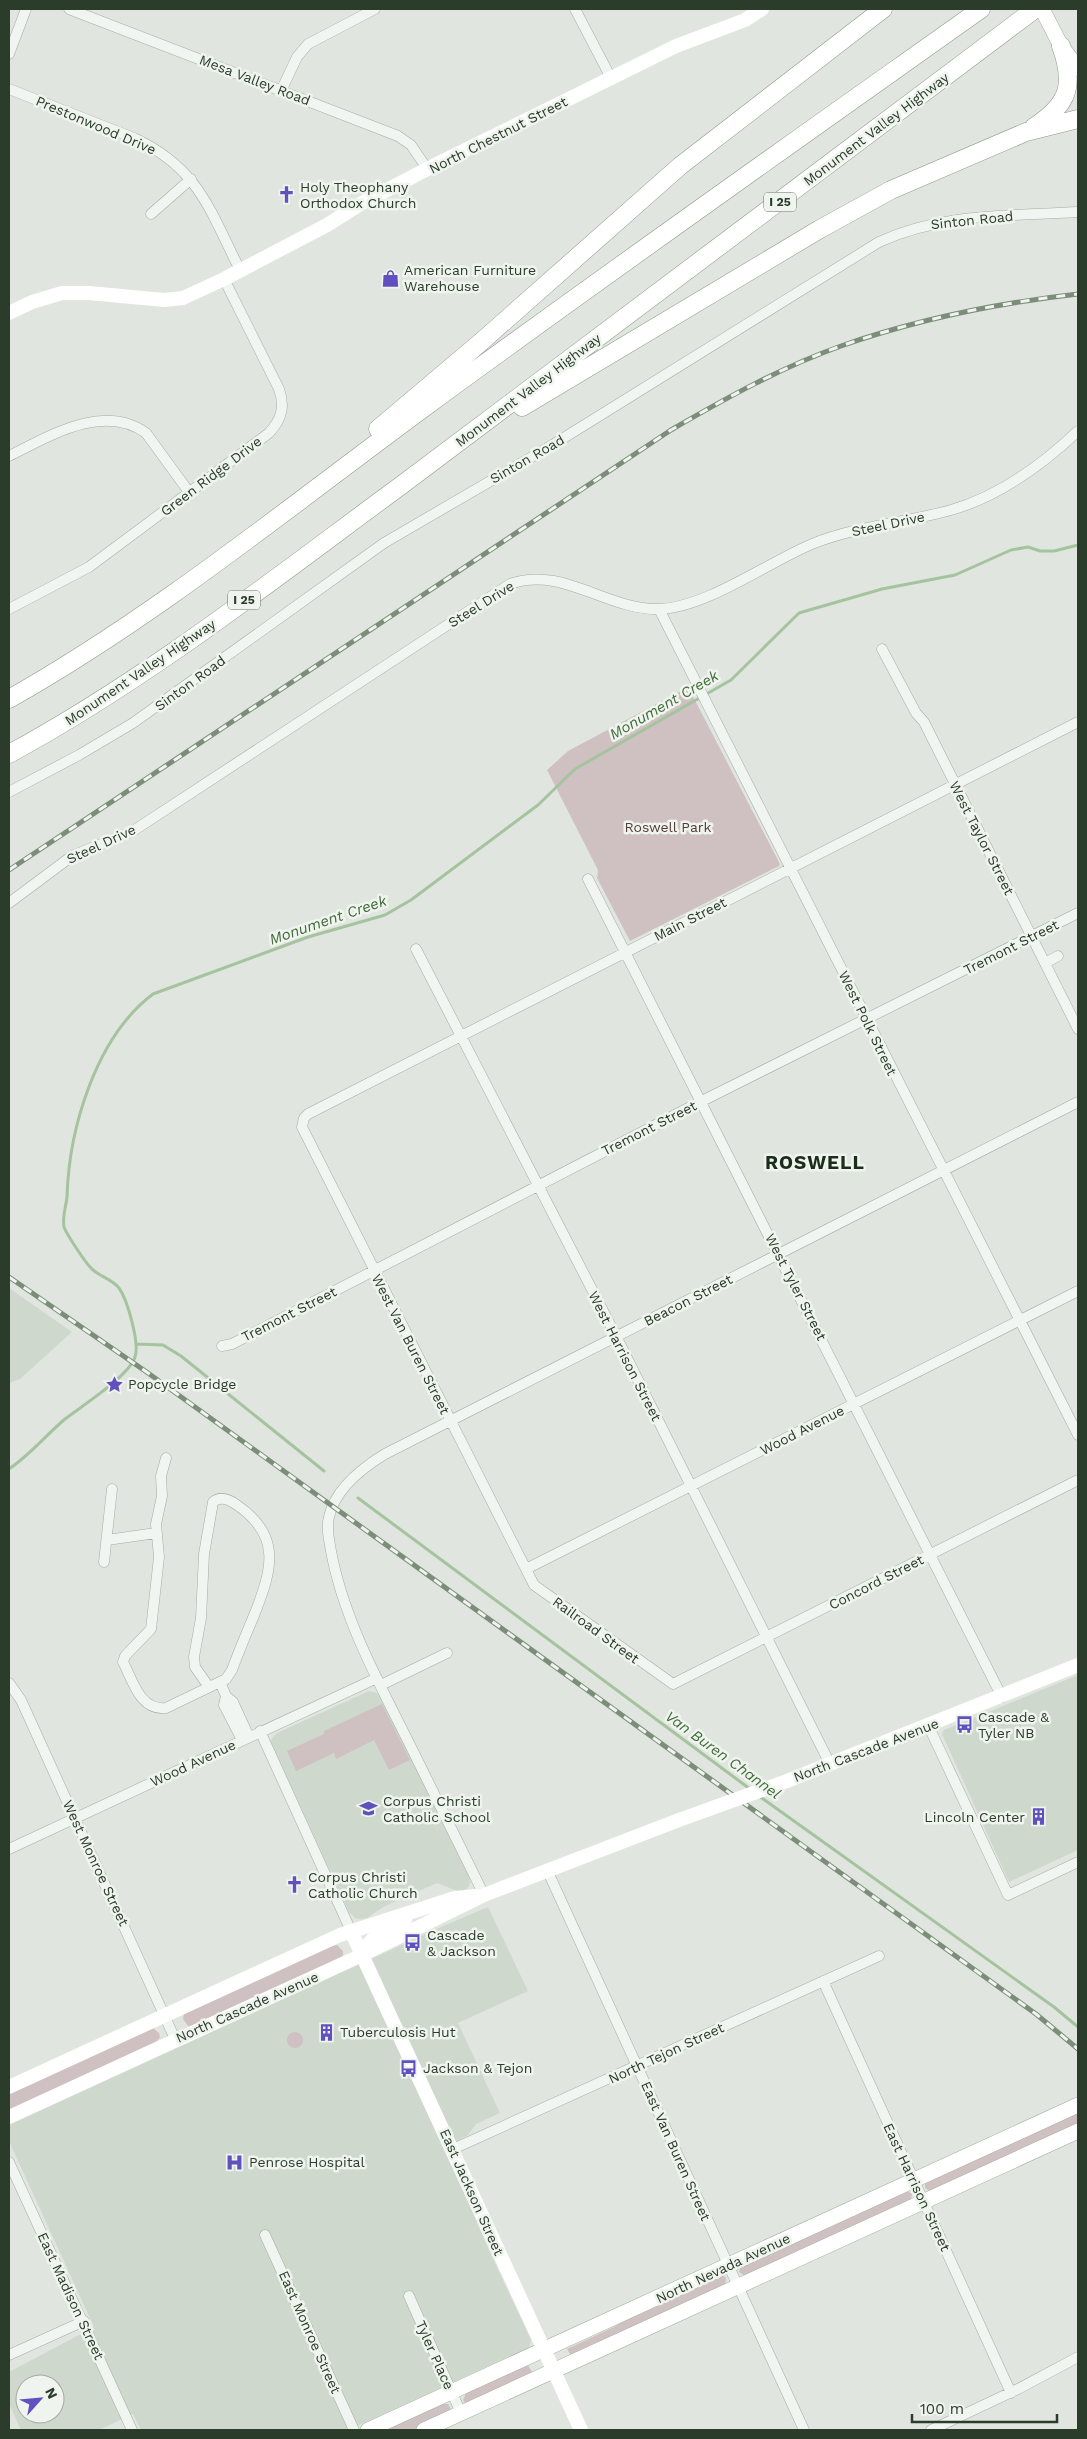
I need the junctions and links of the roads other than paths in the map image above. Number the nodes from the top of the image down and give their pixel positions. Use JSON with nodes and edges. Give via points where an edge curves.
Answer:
{"nodes":[{"id":1,"x":26,"y":9,"type":"edge"},
{"id":2,"x":69,"y":9,"type":"edge"},
{"id":3,"x":375,"y":9,"type":"edge"},
{"id":4,"x":575,"y":9,"type":"edge"},
{"id":5,"x":762,"y":9,"type":"edge"},
{"id":6,"x":883,"y":9,"type":"edge"},
{"id":7,"x":981,"y":9,"type":"edge"},
{"id":8,"x":1036,"y":9,"type":"edge"},
{"id":9,"x":1042,"y":9,"type":"edge"},
{"id":10,"x":1059,"y":41,"type":"junction"},
{"id":11,"x":9,"y":54,"type":"edge"},
{"id":12,"x":1078,"y":68,"type":"edge"},
{"id":13,"x":611,"y":78,"type":"junction"},
{"id":14,"x":9,"y":89,"type":"edge"},
{"id":15,"x":281,"y":90,"type":"junction"},
{"id":16,"x":1078,"y":119,"type":"edge"},
{"id":17,"x":1026,"y":132,"type":"junction"},
{"id":18,"x":428,"y":170,"type":"junction"},
{"id":19,"x":191,"y":178,"type":"junction"},
{"id":20,"x":1078,"y":212,"type":"edge"},
{"id":21,"x":151,"y":214,"type":"dead end"},
{"id":22,"x":240,"y":270,"type":"junction"},
{"id":23,"x":224,"y":279,"type":"junction"},
{"id":24,"x":9,"y":313,"type":"edge"},
{"id":25,"x":1078,"y":430,"type":"edge"},
{"id":26,"x":450,"y":449,"type":"junction"},
{"id":27,"x":9,"y":456,"type":"edge"},
{"id":28,"x":189,"y":492,"type":"junction"},
{"id":29,"x":309,"y":492,"type":"junction"},
{"id":30,"x":9,"y":609,"type":"edge"},
{"id":31,"x":659,"y":609,"type":"junction"},
{"id":32,"x":882,"y":649,"type":"dead end"},
{"id":33,"x":9,"y":699,"type":"edge"},
{"id":34,"x":1078,"y":722,"type":"edge"},
{"id":35,"x":9,"y":754,"type":"edge"},
{"id":36,"x":956,"y":785,"type":"junction"},
{"id":37,"x":9,"y":792,"type":"edge"},
{"id":38,"x":791,"y":868,"type":"junction"},
{"id":39,"x":588,"y":879,"type":"dead end"},
{"id":40,"x":9,"y":903,"type":"edge"},
{"id":41,"x":1078,"y":913,"type":"edge"},
{"id":42,"x":1032,"y":937,"type":"junction"},
{"id":43,"x":416,"y":949,"type":"dead end"},
{"id":44,"x":626,"y":951,"type":"junction"},
{"id":45,"x":1058,"y":956,"type":"dead end"},
{"id":46,"x":1045,"y":963,"type":"junction"},
{"id":47,"x":866,"y":1020,"type":"junction"},
{"id":48,"x":1078,"y":1029,"type":"edge"},
{"id":49,"x":461,"y":1035,"type":"junction"},
{"id":50,"x":702,"y":1101,"type":"junction"},
{"id":51,"x":1078,"y":1102,"type":"edge"},
{"id":52,"x":304,"y":1118,"type":"joint"},
{"id":53,"x":942,"y":1171,"type":"junction"},
{"id":54,"x":538,"y":1185,"type":"junction"},
{"id":55,"x":779,"y":1254,"type":"junction"},
{"id":56,"x":374,"y":1270,"type":"junction"},
{"id":57,"x":1078,"y":1291,"type":"edge"},
{"id":58,"x":1020,"y":1320,"type":"junction"},
{"id":59,"x":616,"y":1336,"type":"junction"},
{"id":60,"x":222,"y":1346,"type":"dead end"},
{"id":61,"x":855,"y":1404,"type":"junction"},
{"id":62,"x":450,"y":1421,"type":"junction"},
{"id":63,"x":1078,"y":1435,"type":"edge"},
{"id":64,"x":166,"y":1458,"type":"dead end"},
{"id":65,"x":1078,"y":1480,"type":"edge"},
{"id":66,"x":690,"y":1487,"type":"junction"},
{"id":67,"x":112,"y":1489,"type":"dead end"},
{"id":68,"x":156,"y":1533,"type":"junction"},
{"id":69,"x":107,"y":1540,"type":"junction"},
{"id":70,"x":930,"y":1554,"type":"junction"},
{"id":71,"x":104,"y":1562,"type":"dead end"},
{"id":72,"x":526,"y":1569,"type":"junction"},
{"id":73,"x":767,"y":1638,"type":"junction"},
{"id":74,"x":447,"y":1653,"type":"dead end"},
{"id":75,"x":1078,"y":1665,"type":"edge"},
{"id":76,"x":220,"y":1682,"type":"junction"},
{"id":77,"x":379,"y":1682,"type":"junction"},
{"id":78,"x":672,"y":1684,"type":"joint"},
{"id":79,"x":11,"y":1686,"type":"edge"},
{"id":80,"x":209,"y":1687,"type":"junction"},
{"id":81,"x":1002,"y":1697,"type":"junction"},
{"id":82,"x":928,"y":1725,"type":"junction"},
{"id":83,"x":260,"y":1732,"type":"junction"},
{"id":84,"x":245,"y":1738,"type":"junction"},
{"id":85,"x":830,"y":1764,"type":"junction"},
{"id":86,"x":75,"y":1818,"type":"junction"},
{"id":87,"x":9,"y":1849,"type":"edge"},
{"id":88,"x":1078,"y":1862,"type":"edge"},
{"id":89,"x":548,"y":1872,"type":"junction"},
{"id":90,"x":484,"y":1895,"type":"junction"},
{"id":91,"x":432,"y":1905,"type":"junction"},
{"id":92,"x":351,"y":1930,"type":"junction"},
{"id":93,"x":362,"y":1955,"type":"junction"},
{"id":94,"x":879,"y":1956,"type":"dead end"},
{"id":95,"x":823,"y":1981,"type":"junction"},
{"id":96,"x":164,"y":2015,"type":"junction"},
{"id":97,"x":175,"y":2039,"type":"junction"},
{"id":98,"x":638,"y":2066,"type":"junction"},
{"id":99,"x":9,"y":2087,"type":"edge"},
{"id":100,"x":1078,"y":2105,"type":"edge"},
{"id":101,"x":9,"y":2116,"type":"edge"},
{"id":102,"x":1078,"y":2133,"type":"edge"},
{"id":103,"x":453,"y":2149,"type":"junction"},
{"id":104,"x":9,"y":2162,"type":"edge"},
{"id":105,"x":913,"y":2181,"type":"junction"},
{"id":106,"x":923,"y":2201,"type":"junction"},
{"id":107,"x":265,"y":2235,"type":"dead end"},
{"id":108,"x":727,"y":2266,"type":"junction"},
{"id":109,"x":738,"y":2287,"type":"junction"},
{"id":110,"x":409,"y":2296,"type":"dead end"},
{"id":111,"x":84,"y":2321,"type":"junction"},
{"id":112,"x":544,"y":2350,"type":"junction"},
{"id":113,"x":9,"y":2355,"type":"edge"},
{"id":114,"x":1078,"y":2357,"type":"edge"},
{"id":115,"x":553,"y":2371,"type":"junction"},
{"id":116,"x":452,"y":2393,"type":"junction"},
{"id":117,"x":1011,"y":2393,"type":"junction"},
{"id":118,"x":461,"y":2413,"type":"junction"},
{"id":119,"x":132,"y":2430,"type":"edge"},
{"id":120,"x":354,"y":2430,"type":"edge"},
{"id":121,"x":368,"y":2430,"type":"edge"},
{"id":122,"x":424,"y":2430,"type":"edge"},
{"id":123,"x":581,"y":2430,"type":"edge"},
{"id":124,"x":804,"y":2430,"type":"edge"},
{"id":125,"x":931,"y":2430,"type":"edge"}],
"edges":[{"from":1,"to":11,"type":"street"},
{"from":2,"to":15,"type":"street","name":"Mesa Valley Road"},
{"from":3,"to":15,"type":"street","via":[[308,44],[297,57]]},
{"from":4,"to":13,"type":"street"},
{"from":5,"to":13,"type":"main road","name":"North Chestnut Street","via":[[745,20],[688,40]]},
{"from":6,"to":29,"type":"highway","via":[[680,166],[481,342],[386,421]]},
{"from":7,"to":29,"type":"highway"},
{"from":8,"to":26,"type":"highway","name":"Monument Valley Highway","number":"I 25"},
{"from":9,"to":10,"type":"main road"},
{"from":10,"to":12,"type":"main road"},
{"from":10,"to":17,"type":"highway","via":[[1069,76],[1066,93],[1052,114]]},
{"from":13,"to":18,"type":"main road","name":"North Chestnut Street"},
{"from":14,"to":19,"type":"street","name":"Prestonwood Drive","via":[[150,145]]},
{"from":15,"to":18,"type":"street","name":"Mesa Valley Road","via":[[398,136],[411,145]]},
{"from":16,"to":17,"type":"highway"},
{"from":17,"to":26,"type":"highway","via":[[909,181],[845,214]]},
{"from":18,"to":22,"type":"main road","name":"North Chestnut Street"},
{"from":19,"to":21,"type":"street"},
{"from":19,"to":22,"type":"street","name":"Prestonwood Drive","via":[[204,197]]},
{"from":20,"to":37,"type":"street","name":"Sinton Road","via":[[954,219],[912,228],[879,242],[554,444],[384,543],[141,718],[100,744]]},
{"from":22,"to":23,"type":"main road","name":"North Chestnut Street"},
{"from":23,"to":24,"type":"main road","name":"North Chestnut Street","via":[[174,300],[62,293]]},
{"from":23,"to":28,"type":"street","name":"Green Ridge Drive","via":[[279,389],[282,412],[280,420],[269,433]]},
{"from":25,"to":31,"type":"street","name":"Steel Drive","via":[[1030,472],[970,504],[816,543],[712,594]]},
{"from":26,"to":35,"type":"highway","name":"Monument Valley Highway","number":"I 25","via":[[163,660]]},
{"from":27,"to":28,"type":"street","via":[[73,425],[121,423],[146,434]]},
{"from":28,"to":30,"type":"street","name":"Green Ridge Drive","via":[[89,568]]},
{"from":29,"to":33,"type":"highway","via":[[152,609]]},
{"from":31,"to":38,"type":"street","name":"West Polk Street"},
{"from":31,"to":40,"type":"street","name":"Steel Drive","via":[[618,602],[549,580],[529,579],[510,584],[133,831],[60,863]]},
{"from":32,"to":36,"type":"street","name":"West Taylor Street"},
{"from":34,"to":36,"type":"street","name":"Main Street"},
{"from":36,"to":38,"type":"street","name":"Main Street"},
{"from":36,"to":42,"type":"street","name":"West Taylor Street"},
{"from":38,"to":44,"type":"street","name":"Main Street"},
{"from":38,"to":47,"type":"street","name":"West Polk Street"},
{"from":39,"to":44,"type":"street","name":"West Tyler Street"},
{"from":41,"to":42,"type":"street","name":"Tremont Street"},
{"from":42,"to":46,"type":"street","name":"West Taylor Street"},
{"from":42,"to":47,"type":"street","name":"Tremont Street"},
{"from":43,"to":49,"type":"street","name":"West Harrison Street"},
{"from":44,"to":49,"type":"street","name":"Main Street"},
{"from":44,"to":50,"type":"street","name":"West Tyler Street"},
{"from":45,"to":46,"type":"street"},
{"from":46,"to":48,"type":"street","name":"West Taylor Street"},
{"from":47,"to":50,"type":"street","name":"Tremont Street"},
{"from":47,"to":53,"type":"street","name":"West Polk Street"},
{"from":49,"to":52,"type":"street","name":"Main Street"},
{"from":49,"to":54,"type":"street","name":"West Harrison Street"},
{"from":50,"to":54,"type":"street","name":"Tremont Street"},
{"from":50,"to":55,"type":"street","name":"West Tyler Street"},
{"from":51,"to":53,"type":"street","name":"Beacon Street"},
{"from":52,"to":56,"type":"street","name":"West Van Buren Street","via":[[302,1127]]},
{"from":53,"to":55,"type":"street","name":"Beacon Street"},
{"from":53,"to":58,"type":"street","name":"West Polk Street"},
{"from":54,"to":56,"type":"street","name":"Tremont Street"},
{"from":54,"to":59,"type":"street","name":"West Harrison Street"},
{"from":55,"to":59,"type":"street","name":"Beacon Street"},
{"from":55,"to":61,"type":"street","name":"West Tyler Street"},
{"from":56,"to":60,"type":"street","name":"Tremont Street","via":[[232,1344]]},
{"from":56,"to":62,"type":"street","name":"West Van Buren Street"},
{"from":57,"to":58,"type":"street","name":"Wood Avenue"},
{"from":58,"to":61,"type":"street","name":"Wood Avenue"},
{"from":58,"to":63,"type":"street","name":"West Polk Street"},
{"from":59,"to":62,"type":"street","name":"Beacon Street"},
{"from":59,"to":66,"type":"street","name":"West Harrison Street"},
{"from":61,"to":66,"type":"street","name":"Wood Avenue"},
{"from":61,"to":70,"type":"street","name":"West Tyler Street"},
{"from":62,"to":72,"type":"street","name":"West Van Buren Street"},
{"from":62,"to":77,"type":"street","name":"Beacon Street","via":[[385,1454],[362,1470],[337,1498],[329,1516],[327,1528],[343,1598]]},
{"from":64,"to":68,"type":"street","via":[[161,1476],[162,1496]]},
{"from":65,"to":70,"type":"street","name":"Concord Street"},
{"from":66,"to":72,"type":"street","name":"Wood Avenue"},
{"from":66,"to":73,"type":"street","name":"West Harrison Street"},
{"from":67,"to":69,"type":"street"},
{"from":68,"to":69,"type":"street"},
{"from":68,"to":80,"type":"street","via":[[159,1557],[151,1629],[123,1662],[143,1700],[152,1708],[166,1708]]},
{"from":69,"to":71,"type":"street"},
{"from":70,"to":73,"type":"street","name":"Concord Street"},
{"from":70,"to":81,"type":"street","name":"West Tyler Street"},
{"from":72,"to":78,"type":"street","name":"Railroad Street","via":[[534,1585]]},
{"from":73,"to":78,"type":"street","name":"Concord Street"},
{"from":73,"to":85,"type":"street","name":"West Harrison Street"},
{"from":74,"to":77,"type":"street","name":"Wood Avenue"},
{"from":75,"to":81,"type":"main road","name":"North Cascade Avenue"},
{"from":76,"to":80,"type":"street"},
{"from":76,"to":80,"type":"street","via":[[232,1670],[268,1580],[270,1556],[265,1534],[255,1518],[224,1498],[217,1498],[211,1509],[204,1554],[201,1618],[194,1648],[195,1667]]},
{"from":76,"to":84,"type":"street","via":[[226,1696],[224,1704]]},
{"from":77,"to":83,"type":"street","name":"Wood Avenue"},
{"from":77,"to":90,"type":"street"},
{"from":79,"to":86,"type":"street","name":"West Monroe Street"},
{"from":81,"to":82,"type":"main road","name":"North Cascade Avenue"},
{"from":82,"to":85,"type":"main road","name":"North Cascade Avenue"},
{"from":82,"to":88,"type":"street","via":[[1008,1895]]},
{"from":83,"to":84,"type":"street","name":"Wood Avenue"},
{"from":83,"to":92,"type":"street"},
{"from":84,"to":86,"type":"street","name":"Wood Avenue"},
{"from":85,"to":89,"type":"main road","name":"North Cascade Avenue","bridge":true},
{"from":86,"to":87,"type":"street","name":"Wood Avenue"},
{"from":86,"to":96,"type":"street","name":"West Monroe Street"},
{"from":89,"to":90,"type":"main road","name":"North Cascade Avenue"},
{"from":89,"to":98,"type":"street","name":"East Van Buren Street"},
{"from":90,"to":91,"type":"main road","name":"North Cascade Avenue","via":[[455,1898]]},
{"from":90,"to":93,"type":"main road","name":"North Cascade Avenue"},
{"from":91,"to":92,"type":"main road","name":"North Cascade Avenue"},
{"from":91,"to":93,"type":"main road","via":[[376,1936],[366,1945]]},
{"from":92,"to":93,"type":"main road","name":"East Jackson Street"},
{"from":92,"to":96,"type":"main road","name":"North Cascade Avenue"},
{"from":93,"to":97,"type":"main road","name":"North Cascade Avenue"},
{"from":93,"to":103,"type":"main road","name":"East Jackson Street"},
{"from":94,"to":95,"type":"street","name":"North Tejon Street"},
{"from":95,"to":98,"type":"street","name":"North Tejon Street"},
{"from":95,"to":105,"type":"street","name":"East Harrison Street"},
{"from":96,"to":97,"type":"street","name":"West Monroe Street"},
{"from":96,"to":99,"type":"main road","name":"North Cascade Avenue"},
{"from":97,"to":101,"type":"main road","name":"North Cascade Avenue"},
{"from":98,"to":103,"type":"street","name":"North Tejon Street"},
{"from":98,"to":108,"type":"street","name":"East Van Buren Street"},
{"from":100,"to":105,"type":"main road","name":"North Nevada Avenue"},
{"from":102,"to":106,"type":"main road","name":"North Nevada Avenue"},
{"from":103,"to":112,"type":"main road","name":"East Jackson Street"},
{"from":104,"to":111,"type":"street","name":"East Madison Street"},
{"from":105,"to":106,"type":"street","name":"East Harrison Street"},
{"from":105,"to":108,"type":"main road","name":"North Nevada Avenue"},
{"from":106,"to":109,"type":"main road","name":"North Nevada Avenue"},
{"from":106,"to":117,"type":"street","name":"East Harrison Street"},
{"from":107,"to":120,"type":"street","name":"East Monroe Street"},
{"from":108,"to":109,"type":"street","name":"East Van Buren Street"},
{"from":108,"to":112,"type":"main road","name":"North Nevada Avenue"},
{"from":109,"to":115,"type":"main road","name":"North Nevada Avenue"},
{"from":109,"to":124,"type":"street","name":"East Van Buren Street"},
{"from":110,"to":116,"type":"street","name":"Tyler Place"},
{"from":111,"to":113,"type":"street"},
{"from":111,"to":119,"type":"street","name":"East Madison Street"},
{"from":112,"to":115,"type":"main road","name":"East Jackson Street"},
{"from":112,"to":116,"type":"main road","name":"North Nevada Avenue"},
{"from":114,"to":117,"type":"street"},
{"from":115,"to":118,"type":"main road","name":"North Nevada Avenue"},
{"from":115,"to":123,"type":"main road","name":"East Jackson Street"},
{"from":116,"to":118,"type":"street","name":"Tyler Place"},
{"from":116,"to":121,"type":"main road","name":"North Nevada Avenue"},
{"from":117,"to":125,"type":"street"},
{"from":118,"to":122,"type":"main road","name":"North Nevada Avenue"}]}
